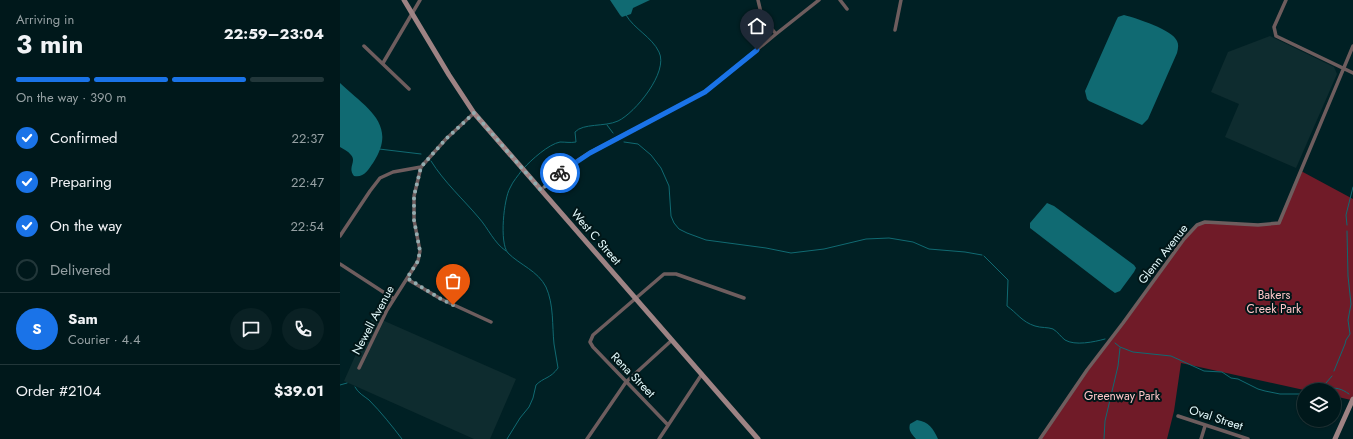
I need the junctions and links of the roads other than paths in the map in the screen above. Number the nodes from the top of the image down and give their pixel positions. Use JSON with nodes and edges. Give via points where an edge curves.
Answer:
{"nodes":[{"id":1,"x":404,"y":0,"type":"edge"},
{"id":2,"x":420,"y":0,"type":"edge"},
{"id":3,"x":758,"y":0,"type":"edge"},
{"id":4,"x":820,"y":0,"type":"edge"},
{"id":5,"x":840,"y":0,"type":"edge"},
{"id":6,"x":902,"y":0,"type":"edge"},
{"id":7,"x":1286,"y":0,"type":"edge"},
{"id":8,"x":847,"y":10,"type":"dead end"},
{"id":9,"x":412,"y":13,"type":"junction"},
{"id":10,"x":894,"y":30,"type":"dead end"},
{"id":11,"x":776,"y":34,"type":"junction"},
{"id":12,"x":364,"y":46,"type":"dead end"},
{"id":13,"x":1353,"y":46,"type":"edge"},
{"id":14,"x":382,"y":63,"type":"junction"},
{"id":15,"x":1343,"y":68,"type":"junction"},
{"id":16,"x":1353,"y":73,"type":"edge"},
{"id":17,"x":409,"y":89,"type":"dead end"},
{"id":18,"x":474,"y":113,"type":"junction"},
{"id":19,"x":421,"y":167,"type":"junction"},
{"id":20,"x":541,"y":190,"type":"junction"},
{"id":21,"x":340,"y":236,"type":"edge"},
{"id":22,"x":340,"y":264,"type":"edge"},
{"id":23,"x":407,"y":278,"type":"junction"},
{"id":24,"x":744,"y":298,"type":"dead end"},
{"id":25,"x":394,"y":299,"type":"junction"},
{"id":26,"x":636,"y":299,"type":"junction"},
{"id":27,"x":491,"y":322,"type":"dead end"},
{"id":28,"x":672,"y":340,"type":"junction"},
{"id":29,"x":359,"y":368,"type":"dead end"},
{"id":30,"x":702,"y":374,"type":"junction"},
{"id":31,"x":626,"y":382,"type":"junction"},
{"id":32,"x":1353,"y":398,"type":"edge"},
{"id":33,"x":1178,"y":416,"type":"dead end"},
{"id":34,"x":668,"y":425,"type":"junction"},
{"id":35,"x":1205,"y":426,"type":"junction"},
{"id":36,"x":587,"y":439,"type":"edge"},
{"id":37,"x":659,"y":439,"type":"edge"},
{"id":38,"x":758,"y":439,"type":"edge"},
{"id":39,"x":1040,"y":439,"type":"edge"},
{"id":40,"x":1201,"y":439,"type":"edge"},
{"id":41,"x":1248,"y":439,"type":"edge"},
{"id":42,"x":1336,"y":439,"type":"edge"}],
"edges":[{"from":1,"to":9,"type":"main road","name":"West C Street"},
{"from":2,"to":9,"type":"street"},
{"from":3,"to":11,"type":"street","via":[[762,17]]},
{"from":4,"to":11,"type":"street"},
{"from":5,"to":8,"type":"street"},
{"from":6,"to":10,"type":"street"},
{"from":7,"to":15,"type":"street","via":[[1274,27],[1276,36]]},
{"from":9,"to":14,"type":"street"},
{"from":9,"to":18,"type":"main road","name":"West C Street"},
{"from":11,"to":20,"type":"street","via":[[705,92],[590,153],[563,170]]},
{"from":12,"to":14,"type":"street"},
{"from":13,"to":15,"type":"street","name":"Glenn Avenue"},
{"from":14,"to":17,"type":"street"},
{"from":15,"to":16,"type":"street"},
{"from":15,"to":39,"type":"street","name":"Glenn Avenue","via":[[1280,223],[1258,225],[1205,222],[1197,226],[1184,239],[1087,370]]},
{"from":18,"to":19,"type":"street"},
{"from":18,"to":20,"type":"main road","name":"West C Street"},
{"from":19,"to":21,"type":"street","via":[[393,172],[380,178]]},
{"from":19,"to":23,"type":"street","name":"Newell Avenue","via":[[414,196],[414,220],[420,251],[418,261]]},
{"from":20,"to":26,"type":"main road","name":"West C Street"},
{"from":22,"to":25,"type":"street"},
{"from":23,"to":25,"type":"street","name":"Newell Avenue"},
{"from":23,"to":27,"type":"street","via":[[441,299]]},
{"from":24,"to":26,"type":"street","via":[[676,274],[664,274]]},
{"from":25,"to":29,"type":"street","name":"Newell Avenue","via":[[376,330]]},
{"from":26,"to":28,"type":"main road","name":"West C Street"},
{"from":26,"to":31,"type":"street","name":"Rena Street","via":[[593,335],[590,342]]},
{"from":28,"to":30,"type":"main road","name":"West C Street"},
{"from":28,"to":31,"type":"street"},
{"from":30,"to":34,"type":"street"},
{"from":30,"to":38,"type":"main road","name":"West C Street"},
{"from":31,"to":34,"type":"street","name":"Rena Street"},
{"from":31,"to":36,"type":"street"},
{"from":32,"to":42,"type":"main road"},
{"from":33,"to":35,"type":"street","name":"Oval Street"},
{"from":34,"to":37,"type":"street"},
{"from":35,"to":40,"type":"street"},
{"from":35,"to":41,"type":"street","name":"Oval Street"}]}
